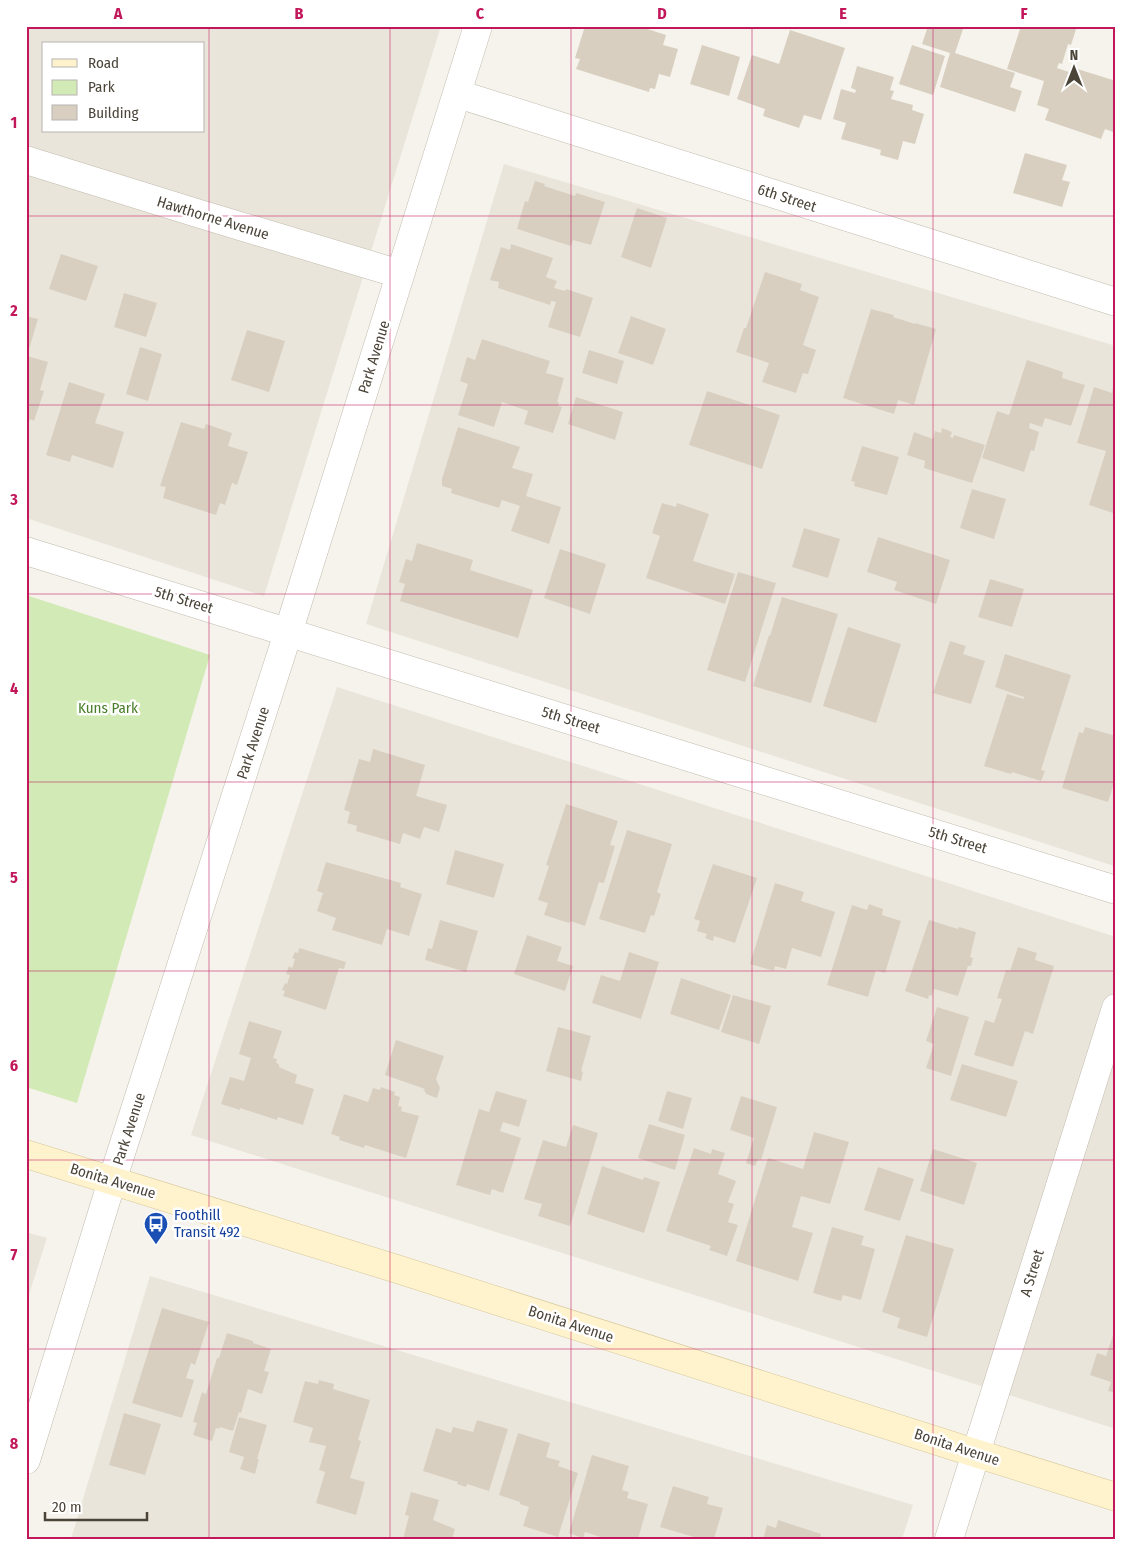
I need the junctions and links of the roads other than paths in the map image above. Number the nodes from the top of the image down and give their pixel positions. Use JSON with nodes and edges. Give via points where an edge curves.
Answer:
{"nodes":[{"id":1,"x":478,"y":26,"type":"edge"},
{"id":2,"x":458,"y":94,"type":"junction"},
{"id":3,"x":26,"y":160,"type":"edge"},
{"id":4,"x":400,"y":274,"type":"junction"},
{"id":5,"x":1116,"y":302,"type":"edge"},
{"id":6,"x":26,"y":551,"type":"edge"},
{"id":7,"x":288,"y":633,"type":"junction"},
{"id":8,"x":1116,"y":890,"type":"edge"},
{"id":9,"x":1116,"y":1008,"type":"edge"},
{"id":10,"x":26,"y":1154,"type":"edge"},
{"id":11,"x":112,"y":1181,"type":"junction"},
{"id":12,"x":975,"y":1453,"type":"junction"},
{"id":13,"x":26,"y":1460,"type":"edge"},
{"id":14,"x":1116,"y":1497,"type":"edge"},
{"id":15,"x":949,"y":1539,"type":"edge"}],
"edges":[{"from":1,"to":2,"type":"street","name":"Park Avenue"},
{"from":2,"to":4,"type":"street","name":"Park Avenue"},
{"from":2,"to":5,"type":"street","name":"6th Street"},
{"from":3,"to":4,"type":"street","name":"Hawthorne Avenue"},
{"from":4,"to":7,"type":"street","name":"Park Avenue"},
{"from":6,"to":7,"type":"street","name":"5th Street"},
{"from":7,"to":8,"type":"street","name":"5th Street"},
{"from":7,"to":11,"type":"street","name":"Park Avenue"},
{"from":9,"to":12,"type":"street","name":"A Street"},
{"from":10,"to":11,"type":"main road","name":"Bonita Avenue"},
{"from":11,"to":12,"type":"main road","name":"Bonita Avenue"},
{"from":11,"to":13,"type":"street","name":"Park Avenue"},
{"from":12,"to":14,"type":"main road","name":"Bonita Avenue"},
{"from":12,"to":15,"type":"street","name":"A Street"}]}
